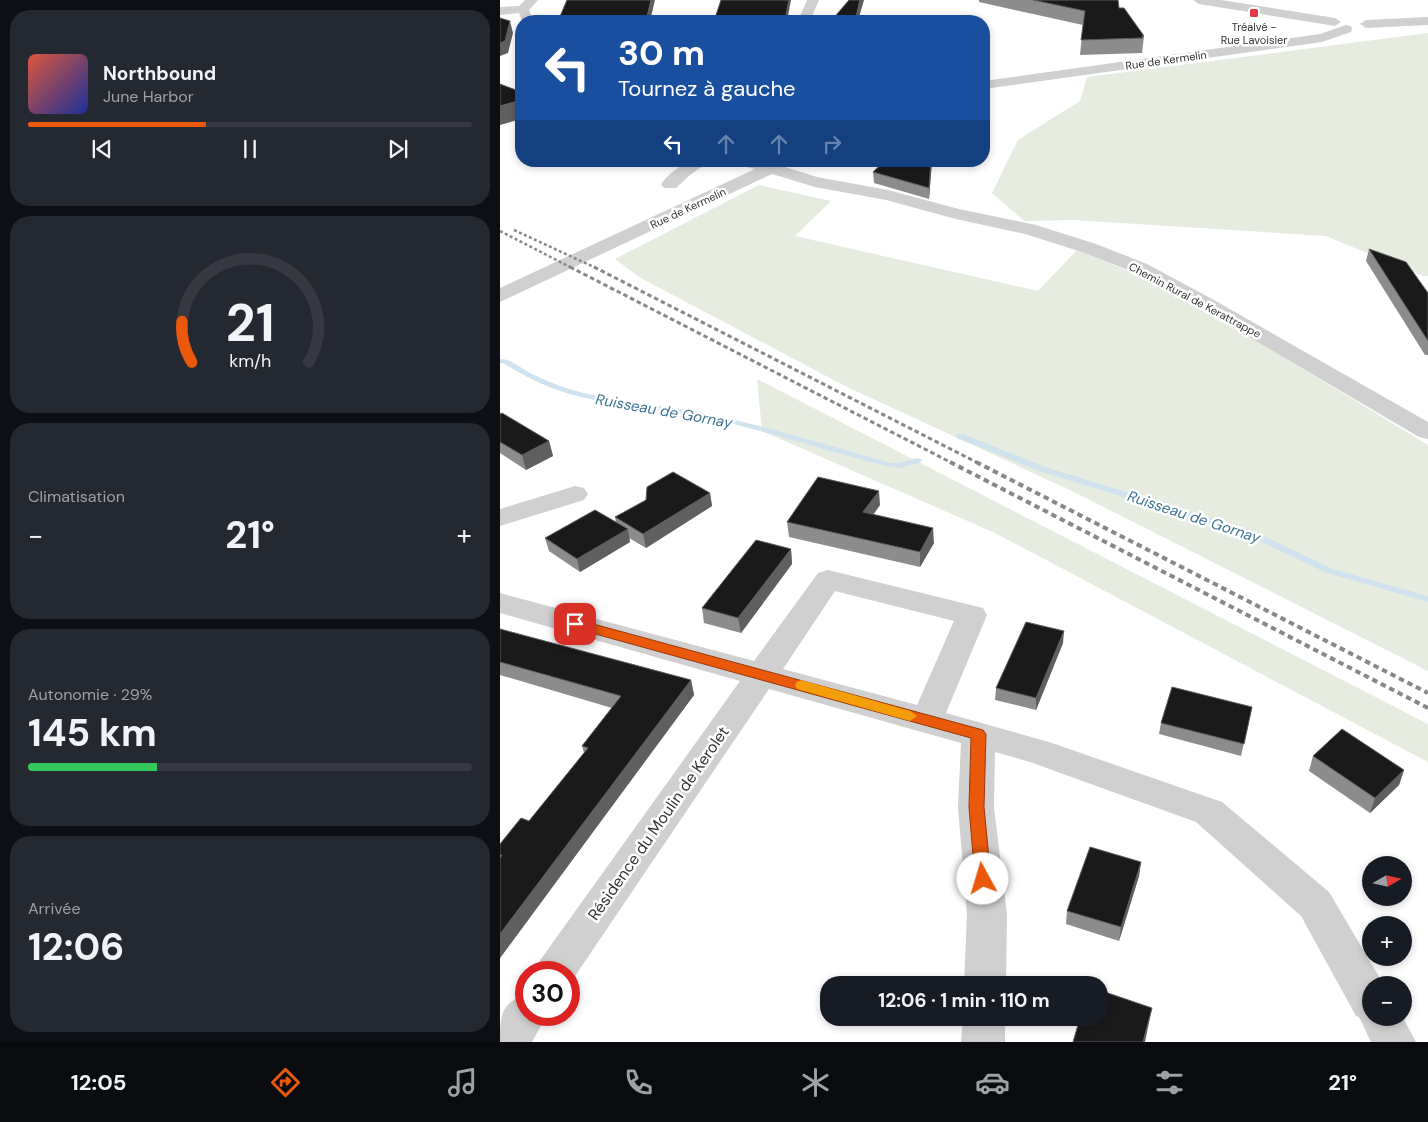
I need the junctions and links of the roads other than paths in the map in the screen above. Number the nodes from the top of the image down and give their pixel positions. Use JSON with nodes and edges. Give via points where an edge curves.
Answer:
{"nodes":[{"id":1,"x":813,"y":0,"type":"edge"},
{"id":2,"x":1199,"y":0,"type":"edge"},
{"id":3,"x":527,"y":4,"type":"edge"},
{"id":4,"x":500,"y":11,"type":"edge"},
{"id":5,"x":807,"y":15,"type":"edge"},
{"id":6,"x":1428,"y":21,"type":"edge"},
{"id":7,"x":1340,"y":25,"type":"junction"},
{"id":8,"x":990,"y":84,"type":"edge"},
{"id":9,"x":691,"y":167,"type":"edge"},
{"id":10,"x":774,"y":167,"type":"edge"},
{"id":11,"x":782,"y":167,"type":"edge"},
{"id":12,"x":670,"y":184,"type":"dead end"},
{"id":13,"x":500,"y":296,"type":"edge"},
{"id":14,"x":1428,"y":432,"type":"edge"},
{"id":15,"x":575,"y":494,"type":"dead end"},
{"id":16,"x":500,"y":518,"type":"edge"},
{"id":17,"x":500,"y":603,"type":"edge"},
{"id":18,"x":762,"y":674,"type":"junction"},
{"id":19,"x":927,"y":720,"type":"junction"},
{"id":20,"x":978,"y":734,"type":"junction"},
{"id":21,"x":563,"y":961,"type":"edge"},
{"id":22,"x":985,"y":976,"type":"edge"},
{"id":23,"x":1362,"y":986,"type":"edge"},
{"id":24,"x":518,"y":1026,"type":"edge"},
{"id":25,"x":984,"y":1026,"type":"edge"},
{"id":26,"x":1385,"y":1026,"type":"edge"},
{"id":27,"x":507,"y":1042,"type":"edge"},
{"id":28,"x":983,"y":1042,"type":"edge"},
{"id":29,"x":1394,"y":1042,"type":"edge"}],
"edges":[{"from":1,"to":5,"type":"street"},
{"from":2,"to":7,"type":"street"},
{"from":3,"to":4,"type":"street"},
{"from":6,"to":7,"type":"street","name":"Rue de Kermelin","via":[[1366,24],[1364,28]]},
{"from":7,"to":8,"type":"street","name":"Rue de Kermelin","via":[[1322,38]]},
{"from":9,"to":12,"type":"street"},
{"from":10,"to":13,"type":"street","name":"Rue de Kermelin"},
{"from":11,"to":14,"type":"street","name":"Chemin Rural de Kerattrappe","via":[[815,182],[888,195],[956,214],[1029,229],[1140,268]]},
{"from":15,"to":16,"type":"street"},
{"from":17,"to":18,"type":"street"},
{"from":18,"to":19,"type":"street"},
{"from":18,"to":19,"type":"street","name":"Résidence du Moulin de Kerolet","via":[[828,580],[972,615]]},
{"from":18,"to":21,"type":"street","name":"Résidence du Moulin de Kerolet"},
{"from":19,"to":20,"type":"street"},
{"from":20,"to":22,"type":"street","via":[[976,807],[987,915]]},
{"from":20,"to":23,"type":"street","via":[[1037,751],[1208,812],[1315,904]]},
{"from":24,"to":27,"type":"street"},
{"from":25,"to":28,"type":"street"},
{"from":26,"to":29,"type":"street"}]}
